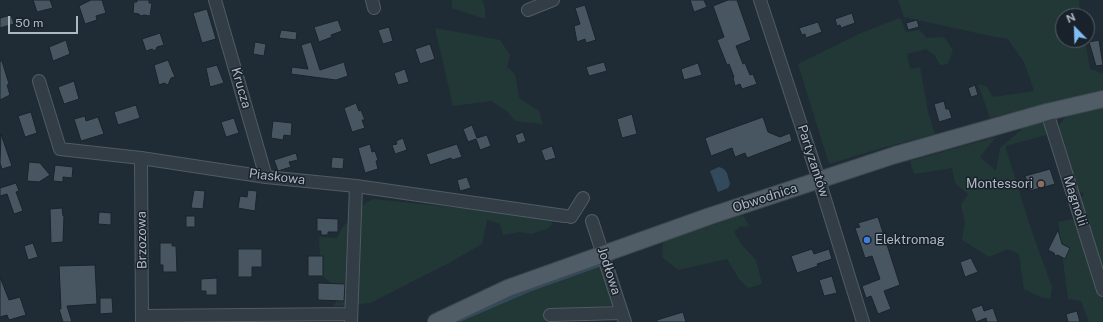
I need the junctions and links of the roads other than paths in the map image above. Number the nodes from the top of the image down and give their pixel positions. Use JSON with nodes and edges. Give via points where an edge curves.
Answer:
{"nodes":[{"id":1,"x":215,"y":0,"type":"edge"},
{"id":2,"x":553,"y":0,"type":"edge"},
{"id":3,"x":760,"y":0,"type":"edge"},
{"id":4,"x":528,"y":10,"type":"dead end"},
{"id":5,"x":39,"y":81,"type":"dead end"},
{"id":6,"x":1103,"y":99,"type":"edge"},
{"id":7,"x":1047,"y":112,"type":"junction"},
{"id":8,"x":141,"y":158,"type":"junction"},
{"id":9,"x":266,"y":177,"type":"junction"},
{"id":10,"x":819,"y":180,"type":"junction"},
{"id":11,"x":356,"y":186,"type":"junction"},
{"id":12,"x":583,"y":198,"type":"dead end"},
{"id":13,"x":592,"y":221,"type":"dead end"},
{"id":14,"x":604,"y":254,"type":"junction"},
{"id":15,"x":1103,"y":290,"type":"edge"},
{"id":16,"x":550,"y":314,"type":"dead end"},
{"id":17,"x":351,"y":318,"type":"edge"},
{"id":18,"x":624,"y":318,"type":"edge"},
{"id":19,"x":142,"y":319,"type":"edge"},
{"id":20,"x":436,"y":322,"type":"edge"},
{"id":21,"x":863,"y":322,"type":"edge"}],
"edges":[{"from":1,"to":9,"type":"street","name":"Krucza"},
{"from":2,"to":4,"type":"street"},
{"from":3,"to":10,"type":"street","name":"Partyzantów"},
{"from":5,"to":8,"type":"street","name":"Piaskowa","via":[[60,149]]},
{"from":6,"to":7,"type":"main road","name":"Obwodnica"},
{"from":7,"to":10,"type":"main road","name":"Obwodnica","via":[[895,155]]},
{"from":7,"to":15,"type":"street","name":"Magnolii"},
{"from":8,"to":9,"type":"street","name":"Piaskowa"},
{"from":8,"to":19,"type":"street","name":"Brzozowa"},
{"from":9,"to":11,"type":"street","name":"Piaskowa"},
{"from":10,"to":14,"type":"main road","name":"Obwodnica"},
{"from":10,"to":21,"type":"street","name":"Partyzantów"},
{"from":11,"to":12,"type":"street","name":"Piaskowa","via":[[568,216]]},
{"from":11,"to":17,"type":"street"},
{"from":13,"to":14,"type":"street","name":"Jodłowa"},
{"from":14,"to":18,"type":"street","name":"Jodłowa"},
{"from":14,"to":20,"type":"main road","name":"Obwodnica","via":[[508,288]]},
{"from":16,"to":18,"type":"street"},
{"from":17,"to":19,"type":"street"}]}
